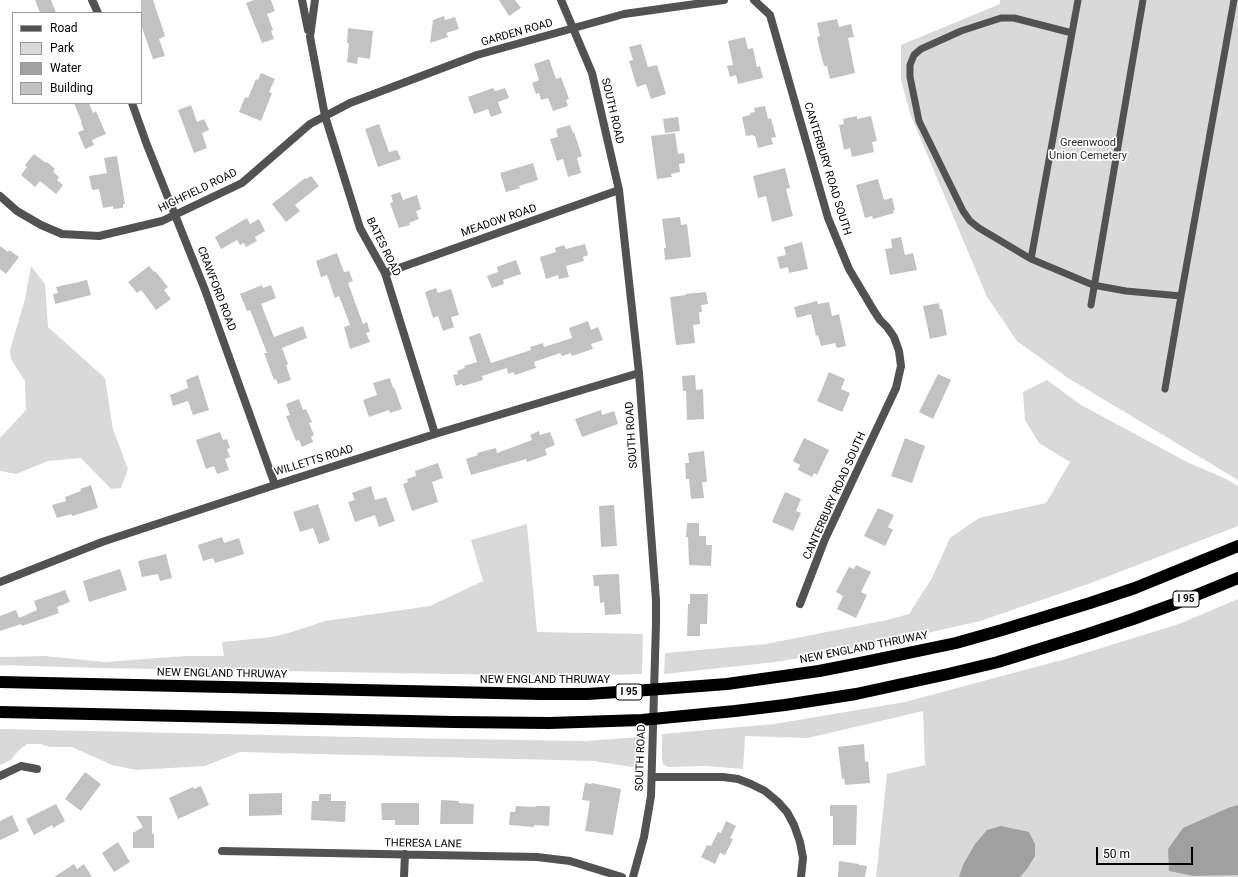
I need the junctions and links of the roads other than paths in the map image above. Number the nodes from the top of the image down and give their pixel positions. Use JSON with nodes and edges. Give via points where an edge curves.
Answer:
{"nodes":[{"id":1,"x":92,"y":0,"type":"edge"},
{"id":2,"x":302,"y":0,"type":"edge"},
{"id":3,"x":315,"y":0,"type":"edge"},
{"id":4,"x":561,"y":0,"type":"edge"},
{"id":5,"x":724,"y":0,"type":"edge"},
{"id":6,"x":754,"y":0,"type":"edge"},
{"id":7,"x":1078,"y":0,"type":"edge"},
{"id":8,"x":1143,"y":0,"type":"edge"},
{"id":9,"x":1234,"y":0,"type":"edge"},
{"id":10,"x":98,"y":12,"type":"edge"},
{"id":11,"x":574,"y":28,"type":"junction"},
{"id":12,"x":1072,"y":33,"type":"junction"},
{"id":13,"x":310,"y":36,"type":"junction"},
{"id":14,"x":132,"y":104,"type":"edge"},
{"id":15,"x":325,"y":116,"type":"junction"},
{"id":16,"x":620,"y":190,"type":"junction"},
{"id":17,"x":0,"y":196,"type":"edge"},
{"id":18,"x":175,"y":215,"type":"junction"},
{"id":19,"x":1030,"y":259,"type":"junction"},
{"id":20,"x":386,"y":273,"type":"junction"},
{"id":21,"x":1094,"y":285,"type":"junction"},
{"id":22,"x":1181,"y":296,"type":"junction"},
{"id":23,"x":1091,"y":305,"type":"dead end"},
{"id":24,"x":638,"y":373,"type":"junction"},
{"id":25,"x":1165,"y":389,"type":"dead end"},
{"id":26,"x":436,"y":434,"type":"junction"},
{"id":27,"x":275,"y":485,"type":"junction"},
{"id":28,"x":1238,"y":546,"type":"edge"},
{"id":29,"x":1238,"y":578,"type":"edge"},
{"id":30,"x":0,"y":582,"type":"edge"},
{"id":31,"x":800,"y":604,"type":"dead end"},
{"id":32,"x":0,"y":682,"type":"edge"},
{"id":33,"x":0,"y":712,"type":"edge"},
{"id":34,"x":37,"y":769,"type":"dead end"},
{"id":35,"x":0,"y":776,"type":"edge"},
{"id":36,"x":652,"y":777,"type":"junction"},
{"id":37,"x":222,"y":851,"type":"dead end"},
{"id":38,"x":405,"y":854,"type":"junction"},
{"id":39,"x":404,"y":877,"type":"edge"},
{"id":40,"x":622,"y":877,"type":"edge"},
{"id":41,"x":633,"y":877,"type":"edge"},
{"id":42,"x":802,"y":877,"type":"edge"}],
"edges":[{"from":1,"to":10,"type":"street"},
{"from":2,"to":13,"type":"street"},
{"from":3,"to":13,"type":"street"},
{"from":4,"to":11,"type":"street","name":"SOUTH ROAD"},
{"from":5,"to":11,"type":"street","name":"GARDEN ROAD","via":[[624,14]]},
{"from":6,"to":31,"type":"street","name":"CANTERBURY ROAD SOUTH","via":[[770,15],[831,226],[849,269],[874,311],[894,337],[901,366],[896,388],[825,539]]},
{"from":7,"to":12,"type":"lane"},
{"from":8,"to":21,"type":"lane"},
{"from":9,"to":22,"type":"lane"},
{"from":11,"to":15,"type":"street","name":"GARDEN ROAD","via":[[477,55],[350,102]]},
{"from":11,"to":16,"type":"street","name":"SOUTH ROAD","via":[[592,73]]},
{"from":12,"to":19,"type":"lane"},
{"from":12,"to":19,"type":"lane","via":[[1014,18],[1002,18],[961,31],[921,49],[914,55],[910,65],[919,121],[963,211],[978,228]]},
{"from":13,"to":15,"type":"street"},
{"from":14,"to":18,"type":"street","name":"CRAWFORD ROAD"},
{"from":15,"to":18,"type":"street","name":"HIGHFIELD ROAD","via":[[310,124],[242,183]]},
{"from":15,"to":20,"type":"street","name":"BATES ROAD","via":[[360,228]]},
{"from":16,"to":20,"type":"street","name":"MEADOW ROAD"},
{"from":16,"to":24,"type":"street","name":"SOUTH ROAD"},
{"from":17,"to":18,"type":"street","name":"HIGHFIELD ROAD","via":[[17,212],[62,234],[99,236],[162,221]]},
{"from":18,"to":27,"type":"street","name":"CRAWFORD ROAD","via":[[205,290]]},
{"from":19,"to":21,"type":"lane"},
{"from":20,"to":26,"type":"street","name":"BATES ROAD"},
{"from":21,"to":22,"type":"lane"},
{"from":21,"to":23,"type":"lane"},
{"from":22,"to":25,"type":"lane"},
{"from":24,"to":26,"type":"street","name":"WILLETTS ROAD"},
{"from":24,"to":36,"type":"street","name":"SOUTH ROAD","via":[[656,600]]},
{"from":26,"to":27,"type":"street","name":"WILLETTS ROAD"},
{"from":27,"to":30,"type":"street","name":"WILLETTS ROAD","via":[[102,542]]},
{"from":28,"to":32,"type":"highway","name":"NEW ENGLAND THRUWAY","number":"I 95","via":[[1135,588],[1002,630],[857,664],[727,684],[587,694],[541,694]]},
{"from":29,"to":33,"type":"highway","number":"I 95","via":[[1133,619],[998,662],[856,694],[728,712],[642,720],[549,724]]},
{"from":34,"to":35,"type":"street","via":[[21,766]]},
{"from":36,"to":41,"type":"street","name":"SOUTH ROAD","via":[[647,820]]},
{"from":36,"to":42,"type":"street","via":[[723,777],[738,779],[765,791],[787,812],[794,825],[803,858]]},
{"from":37,"to":38,"type":"street","name":"THERESA LANE"},
{"from":38,"to":39,"type":"street"},
{"from":38,"to":40,"type":"street","name":"THERESA LANE","via":[[555,858]]}]}
